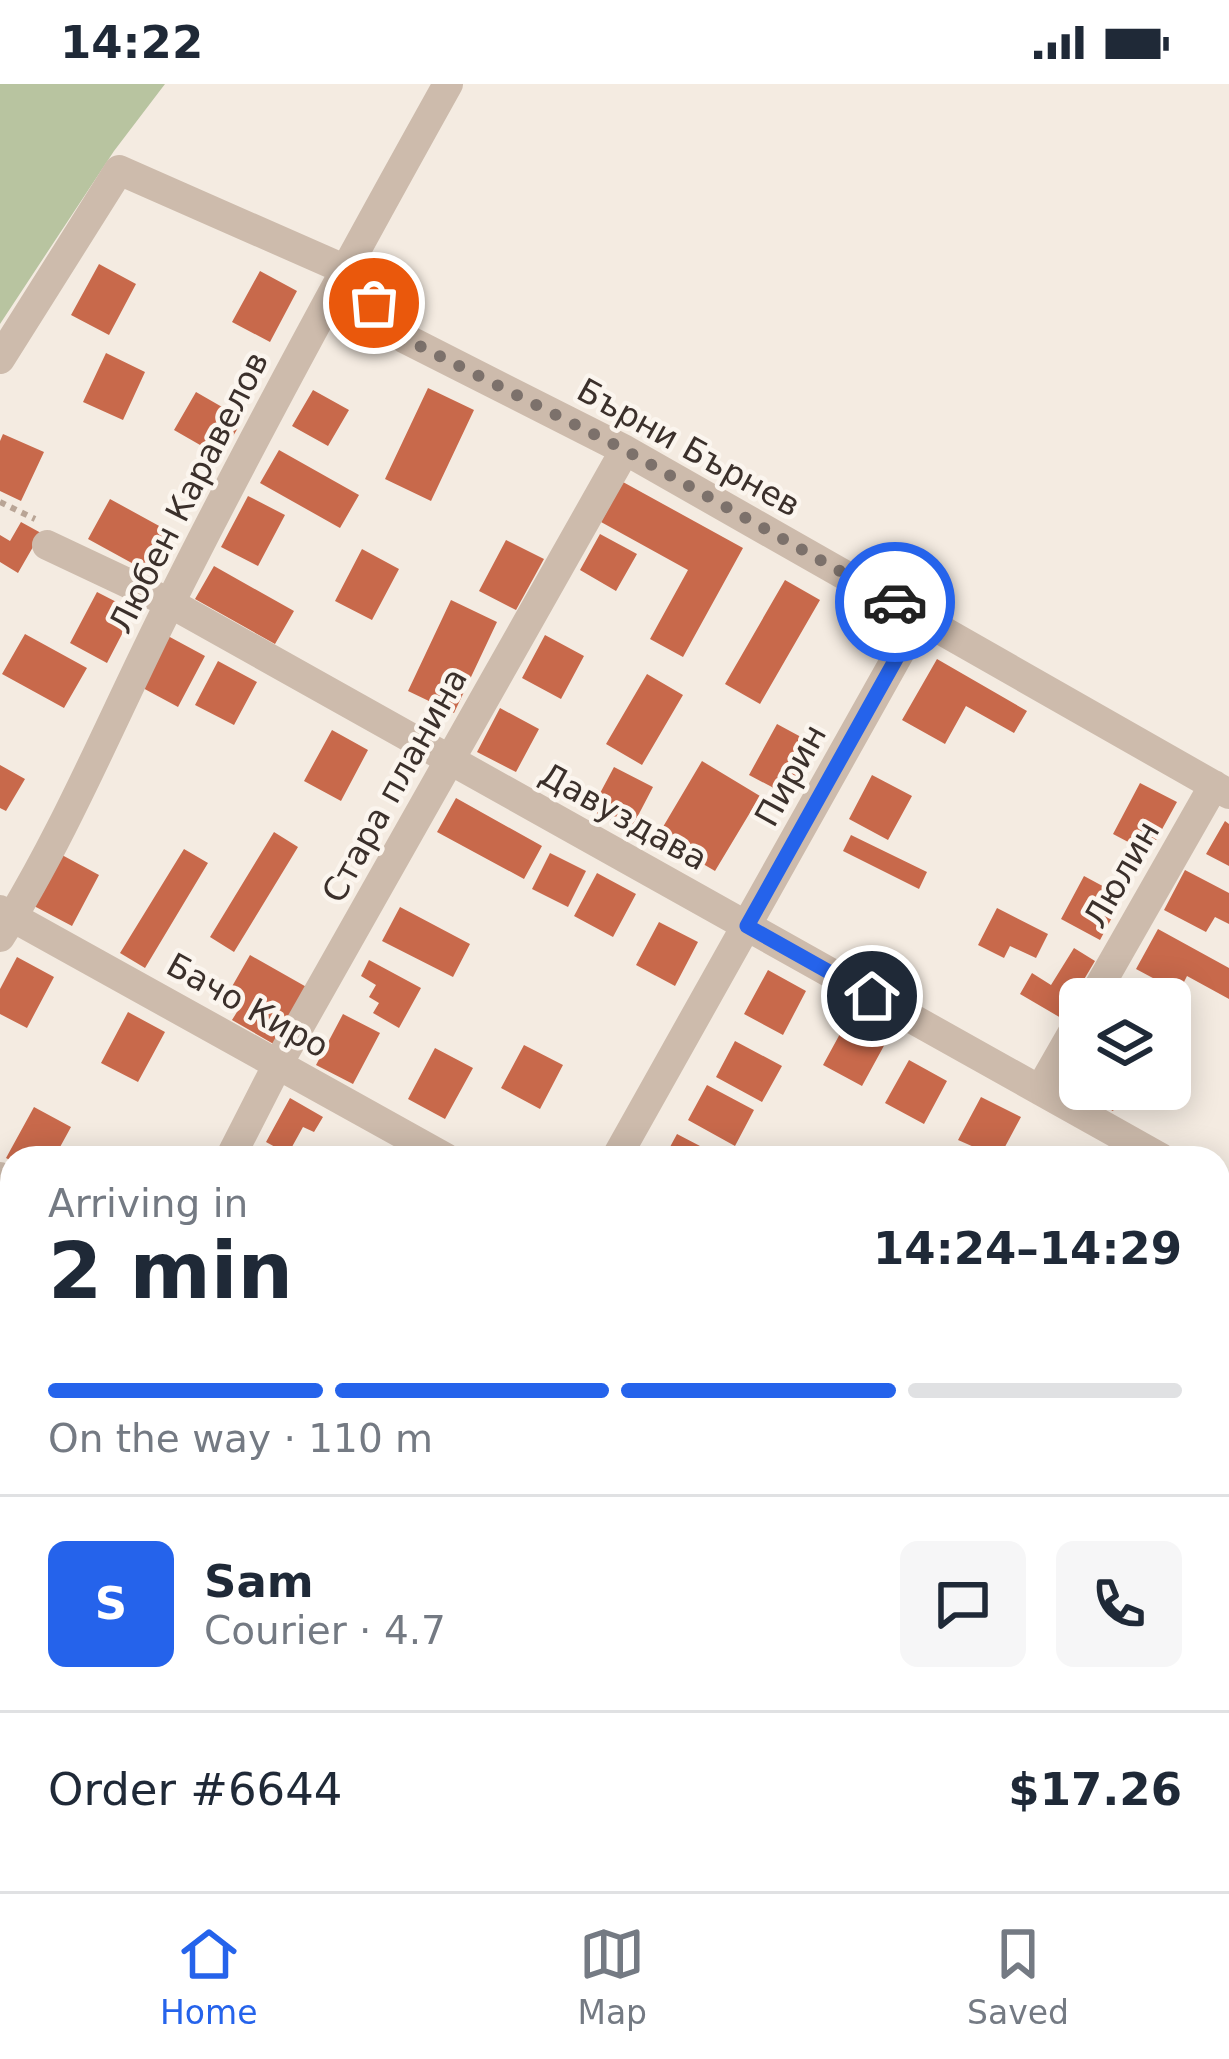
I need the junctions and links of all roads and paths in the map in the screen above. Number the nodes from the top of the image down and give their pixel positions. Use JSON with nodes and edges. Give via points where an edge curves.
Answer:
{"nodes":[{"id":1,"x":448,"y":84,"type":"edge"},
{"id":2,"x":344,"y":269,"type":"junction"},
{"id":3,"x":0,"y":359,"type":"edge"},
{"id":4,"x":625,"y":450,"type":"junction"},
{"id":5,"x":47,"y":545,"type":"dead end"},
{"id":6,"x":170,"y":603,"type":"junction"},
{"id":7,"x":920,"y":616,"type":"junction"},
{"id":8,"x":450,"y":760,"type":"junction"},
{"id":9,"x":1221,"y":789,"type":"edge"},
{"id":10,"x":4,"y":921,"type":"edge"},
{"id":11,"x":747,"y":926,"type":"junction"},
{"id":12,"x":1105,"y":978,"type":"edge"},
{"id":13,"x":1059,"y":1056,"type":"edge"},
{"id":14,"x":279,"y":1062,"type":"junction"},
{"id":15,"x":1040,"y":1090,"type":"junction"},
{"id":16,"x":236,"y":1146,"type":"edge"},
{"id":17,"x":425,"y":1146,"type":"edge"},
{"id":18,"x":623,"y":1146,"type":"edge"},
{"id":19,"x":1140,"y":1146,"type":"edge"}],
"edges":[{"from":1,"to":2,"type":"street","name":"Любен Каравелов"},
{"from":2,"to":3,"type":"street","name":"Бърни Бърнев","via":[[119,170]]},
{"from":2,"to":4,"type":"street","name":"Бърни Бърнев","via":[[404,338]]},
{"from":2,"to":6,"type":"street","name":"Любен Каравелов"},
{"from":4,"to":7,"type":"street","name":"Бърни Бърнев"},
{"from":4,"to":8,"type":"street","name":"Стара планина"},
{"from":5,"to":6,"type":"street","name":"Давуздава"},
{"from":6,"to":8,"type":"street","name":"Давуздава"},
{"from":6,"to":10,"type":"street","name":"Любен Каравелов","via":[[33,885]]},
{"from":7,"to":9,"type":"street","name":"Бърни Бърнев"},
{"from":7,"to":11,"type":"street","name":"Пирин"},
{"from":8,"to":11,"type":"street","name":"Давуздава"},
{"from":8,"to":14,"type":"street","name":"Стара планина"},
{"from":9,"to":12,"type":"street","name":"Люлин"},
{"from":10,"to":14,"type":"street","name":"Бачо Киро"},
{"from":11,"to":15,"type":"street","name":"Давуздава"},
{"from":11,"to":18,"type":"street","name":"Пирин"},
{"from":13,"to":15,"type":"street"},
{"from":14,"to":16,"type":"street","name":"Стара планина"},
{"from":14,"to":17,"type":"street","name":"Бачо Киро"},
{"from":15,"to":19,"type":"street","name":"Давуздава"}]}
